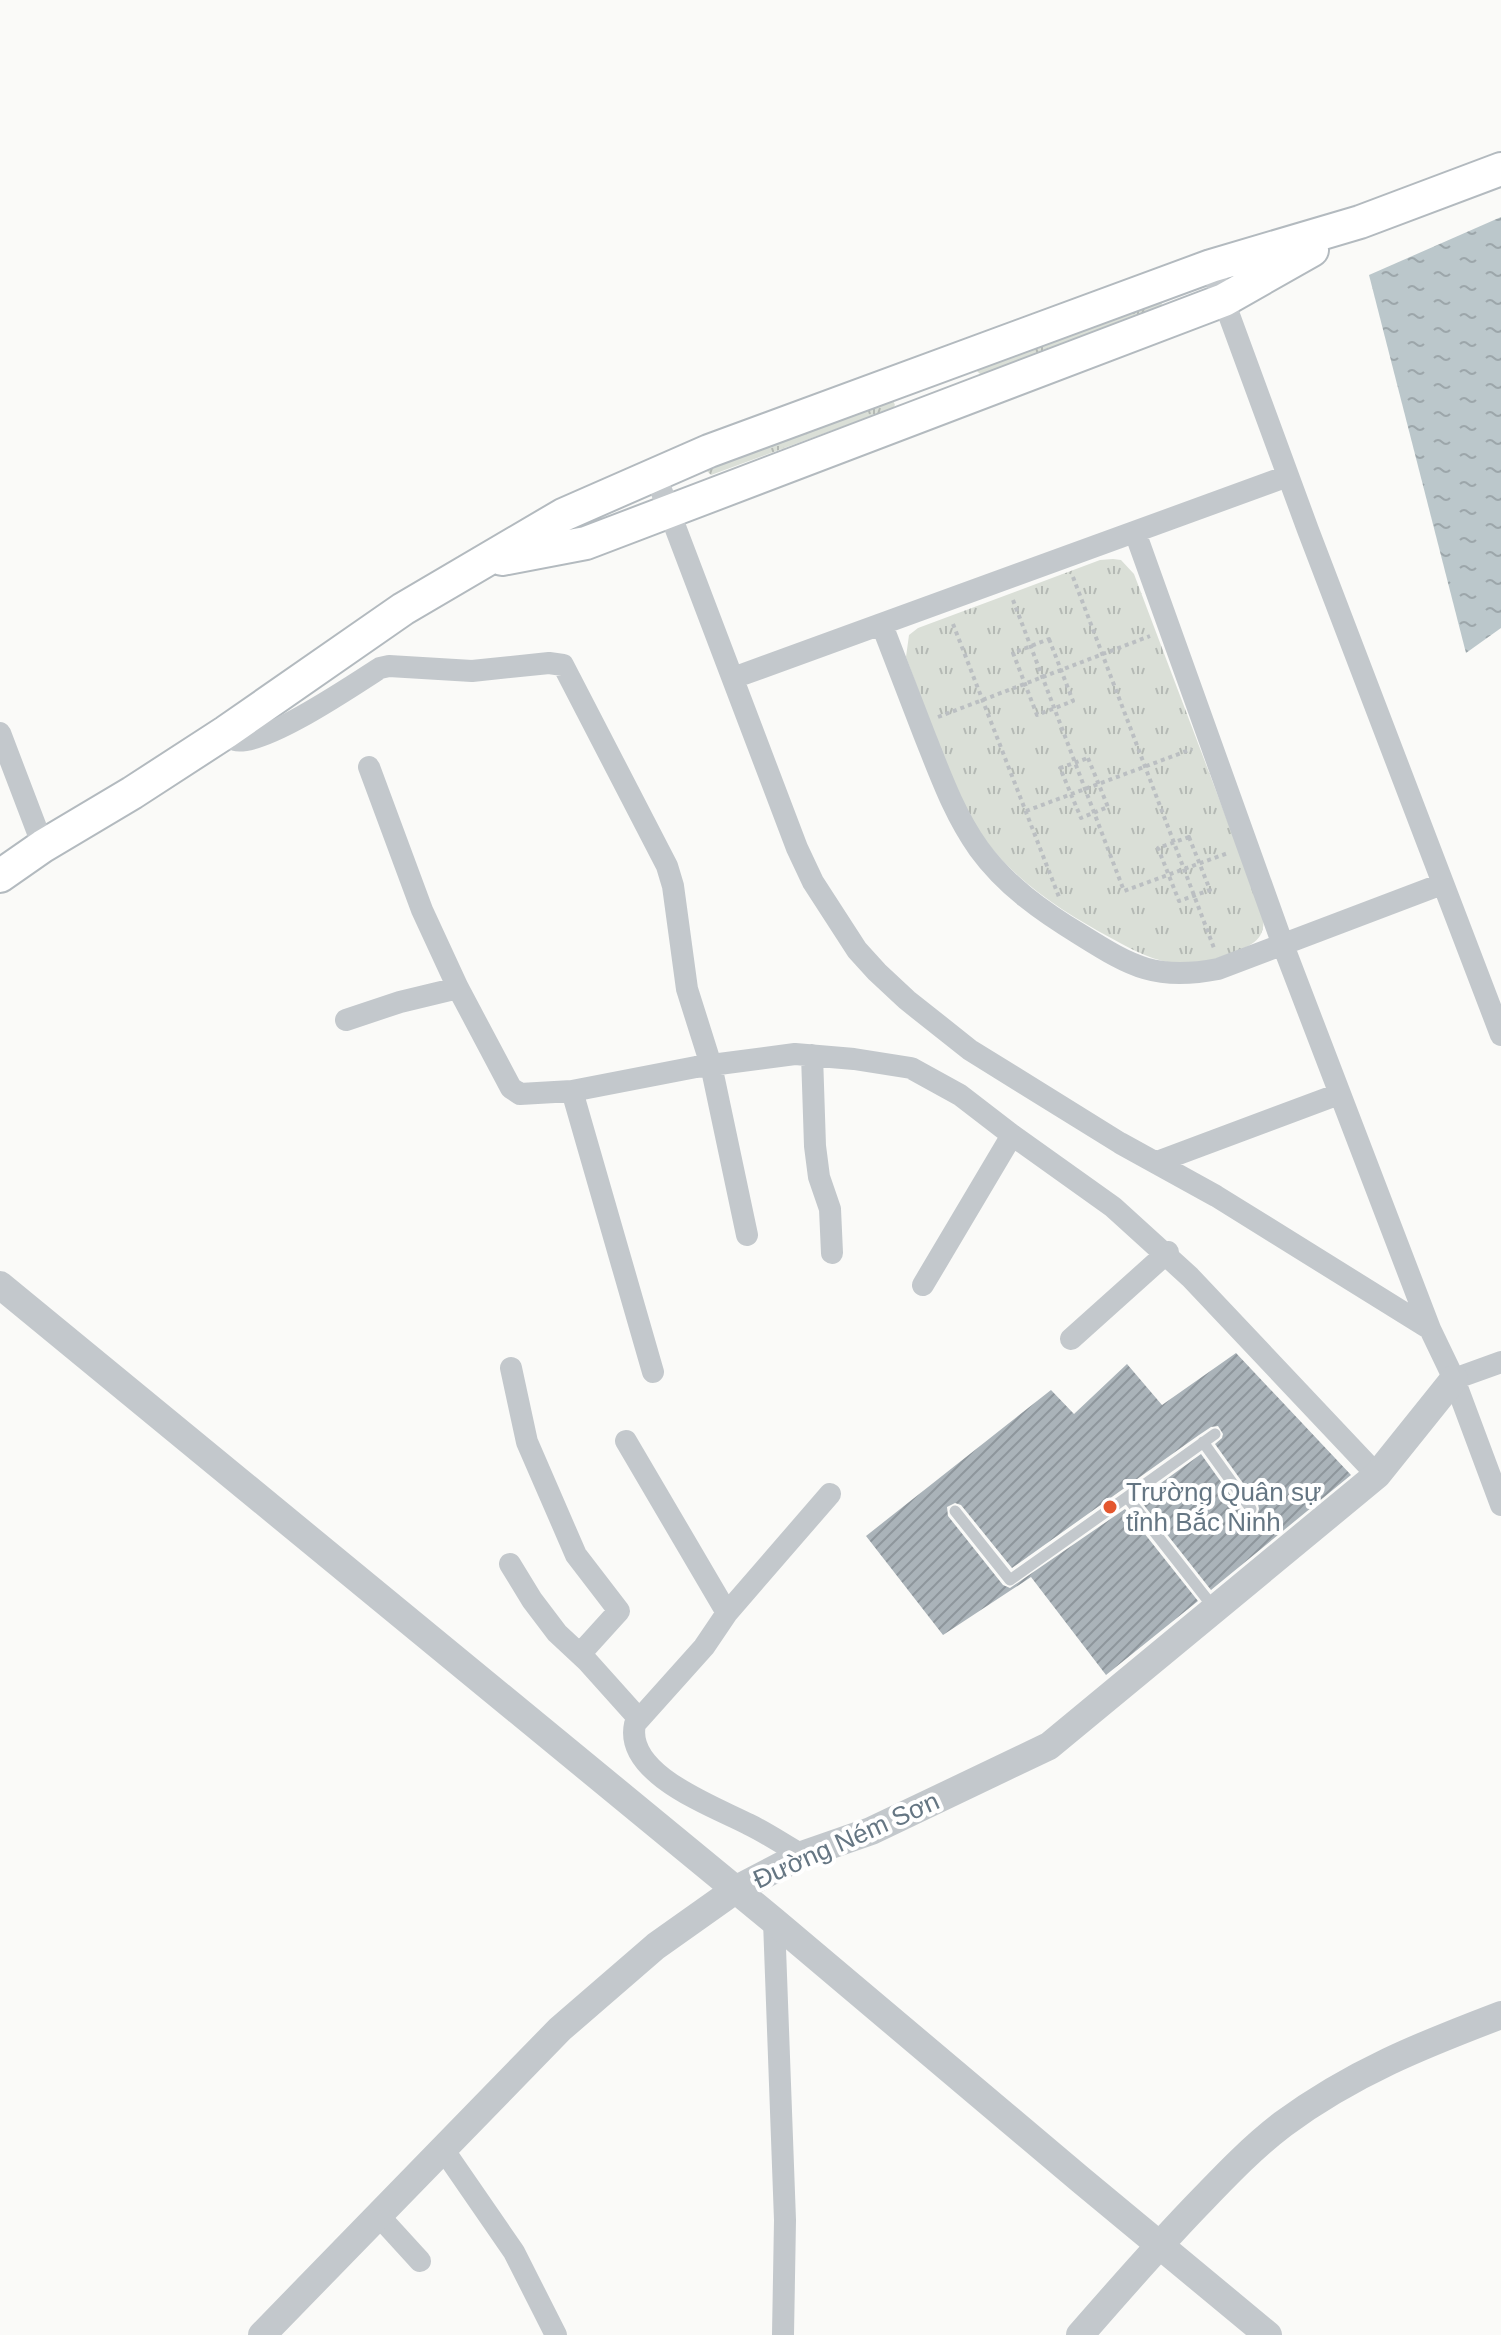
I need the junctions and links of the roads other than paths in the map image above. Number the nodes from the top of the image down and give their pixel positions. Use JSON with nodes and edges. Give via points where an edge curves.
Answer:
{"nodes":[{"id":1,"x":1501,"y":169,"type":"edge"},
{"id":2,"x":1360,"y":222,"type":"junction"},
{"id":3,"x":1211,"y":266,"type":"junction"},
{"id":4,"x":1224,"y":300,"type":"junction"},
{"id":5,"x":935,"y":368,"type":"junction"},
{"id":6,"x":950,"y":404,"type":"junction"},
{"id":7,"x":655,"y":474,"type":"junction"},
{"id":8,"x":1288,"y":476,"type":"junction"},
{"id":9,"x":669,"y":510,"type":"junction"},
{"id":10,"x":1135,"y":532,"type":"junction"},
{"id":11,"x":480,"y":563,"type":"junction"},
{"id":12,"x":882,"y":625,"type":"junction"},
{"id":13,"x":375,"y":627,"type":"junction"},
{"id":14,"x":395,"y":665,"type":"junction"},
{"id":15,"x":733,"y":678,"type":"junction"},
{"id":16,"x":226,"y":732,"type":"junction"},
{"id":17,"x":0,"y":733,"type":"edge"},
{"id":18,"x":369,"y":767,"type":"dead end"},
{"id":19,"x":43,"y":846,"type":"junction"},
{"id":20,"x":0,"y":876,"type":"edge"},
{"id":21,"x":1442,"y":884,"type":"junction"},
{"id":22,"x":1283,"y":945,"type":"junction"},
{"id":23,"x":458,"y":988,"type":"junction"},
{"id":24,"x":346,"y":1020,"type":"dead end"},
{"id":25,"x":1501,"y":1035,"type":"edge"},
{"id":26,"x":812,"y":1055,"type":"junction"},
{"id":27,"x":711,"y":1065,"type":"junction"},
{"id":28,"x":572,"y":1091,"type":"junction"},
{"id":29,"x":1339,"y":1094,"type":"junction"},
{"id":30,"x":1012,"y":1135,"type":"junction"},
{"id":31,"x":1157,"y":1162,"type":"junction"},
{"id":32,"x":747,"y":1235,"type":"dead end"},
{"id":33,"x":1168,"y":1252,"type":"dead end"},
{"id":34,"x":832,"y":1253,"type":"dead end"},
{"id":35,"x":0,"y":1285,"type":"edge"},
{"id":36,"x":923,"y":1285,"type":"dead end"},
{"id":37,"x":1430,"y":1329,"type":"junction"},
{"id":38,"x":1071,"y":1339,"type":"dead end"},
{"id":39,"x":1501,"y":1362,"type":"edge"},
{"id":40,"x":511,"y":1368,"type":"dead end"},
{"id":41,"x":653,"y":1372,"type":"dead end"},
{"id":42,"x":1454,"y":1379,"type":"junction"},
{"id":43,"x":1215,"y":1434,"type":"dead end"},
{"id":44,"x":626,"y":1441,"type":"dead end"},
{"id":45,"x":1203,"y":1442,"type":"junction"},
{"id":46,"x":1377,"y":1475,"type":"junction"},
{"id":47,"x":830,"y":1494,"type":"dead end"},
{"id":48,"x":1127,"y":1497,"type":"junction"},
{"id":49,"x":1501,"y":1505,"type":"edge"},
{"id":50,"x":1251,"y":1509,"type":"dead end"},
{"id":51,"x":955,"y":1511,"type":"dead end"},
{"id":52,"x":510,"y":1564,"type":"dead end"},
{"id":53,"x":1214,"y":1609,"type":"junction"},
{"id":54,"x":727,"y":1613,"type":"junction"},
{"id":55,"x":580,"y":1654,"type":"junction"},
{"id":56,"x":639,"y":1719,"type":"junction"},
{"id":57,"x":802,"y":1855,"type":"junction"},
{"id":58,"x":735,"y":1890,"type":"junction"},
{"id":59,"x":774,"y":1921,"type":"junction"},
{"id":60,"x":1501,"y":2015,"type":"edge"},
{"id":61,"x":443,"y":2149,"type":"junction"},
{"id":62,"x":378,"y":2215,"type":"junction"},
{"id":63,"x":1158,"y":2245,"type":"junction"},
{"id":64,"x":420,"y":2261,"type":"dead end"},
{"id":65,"x":262,"y":2335,"type":"edge"},
{"id":66,"x":556,"y":2335,"type":"edge"},
{"id":67,"x":783,"y":2335,"type":"edge"},
{"id":68,"x":1080,"y":2335,"type":"edge"},
{"id":69,"x":1268,"y":2335,"type":"edge"}],
"edges":[{"from":1,"to":2,"type":"main road"},
{"from":2,"to":3,"type":"main road"},
{"from":2,"to":4,"type":"main road"},
{"from":3,"to":4,"type":"street"},
{"from":3,"to":5,"type":"main road"},
{"from":4,"to":6,"type":"main road"},
{"from":4,"to":8,"type":"street"},
{"from":5,"to":6,"type":"main road"},
{"from":5,"to":7,"type":"main road"},
{"from":6,"to":9,"type":"main road"},
{"from":7,"to":9,"type":"street"},
{"from":7,"to":11,"type":"main road","via":[[563,515]]},
{"from":8,"to":10,"type":"street"},
{"from":8,"to":21,"type":"street"},
{"from":9,"to":11,"type":"main road","via":[[586,543]]},
{"from":9,"to":15,"type":"street"},
{"from":10,"to":12,"type":"street"},
{"from":10,"to":22,"type":"street"},
{"from":11,"to":13,"type":"main road"},
{"from":12,"to":15,"type":"street"},
{"from":12,"to":22,"type":"street","via":[[960,819],[980,851],[1035,907],[1129,963],[1164,974],[1218,969]]},
{"from":13,"to":14,"type":"street"},
{"from":13,"to":16,"type":"main road"},
{"from":14,"to":16,"type":"street","via":[[380,668],[263,736],[236,741]]},
{"from":14,"to":27,"type":"street","via":[[472,671],[563,665],[667,866],[687,989]]},
{"from":15,"to":31,"type":"street","via":[[813,882],[857,950],[907,1000],[970,1050]]},
{"from":16,"to":19,"type":"main road"},
{"from":17,"to":19,"type":"street"},
{"from":18,"to":23,"type":"street","via":[[422,910]]},
{"from":19,"to":20,"type":"main road"},
{"from":21,"to":22,"type":"street"},
{"from":21,"to":25,"type":"street"},
{"from":22,"to":29,"type":"street"},
{"from":23,"to":24,"type":"street"},
{"from":23,"to":28,"type":"street","via":[[511,1088],[520,1094]]},
{"from":26,"to":27,"type":"street"},
{"from":26,"to":30,"type":"street","via":[[911,1068],[960,1095]]},
{"from":26,"to":34,"type":"street","via":[[815,1146],[830,1209]]},
{"from":27,"to":28,"type":"street"},
{"from":27,"to":32,"type":"street"},
{"from":28,"to":41,"type":"street"},
{"from":29,"to":31,"type":"street"},
{"from":29,"to":37,"type":"street"},
{"from":30,"to":36,"type":"street"},
{"from":30,"to":46,"type":"street","via":[[1113,1207],[1190,1277]]},
{"from":31,"to":37,"type":"street"},
{"from":33,"to":38,"type":"street"},
{"from":35,"to":58,"type":"street"},
{"from":37,"to":42,"type":"street"},
{"from":39,"to":42,"type":"street"},
{"from":40,"to":55,"type":"street","via":[[527,1442],[576,1555],[619,1611]]},
{"from":42,"to":46,"type":"street","name":"Đường Ném Sơn"},
{"from":42,"to":49,"type":"street"},
{"from":43,"to":45,"type":"lane"},
{"from":44,"to":54,"type":"street"},
{"from":45,"to":48,"type":"lane"},
{"from":45,"to":50,"type":"lane"},
{"from":46,"to":53,"type":"street","name":"Đường Ném Sơn"},
{"from":47,"to":54,"type":"street"},
{"from":48,"to":51,"type":"lane","via":[[1010,1580]]},
{"from":48,"to":53,"type":"lane"},
{"from":52,"to":55,"type":"street","via":[[557,1633]]},
{"from":53,"to":57,"type":"street","name":"Đường Ném Sơn","via":[[1049,1746],[871,1831]]},
{"from":54,"to":56,"type":"street","via":[[704,1647]]},
{"from":55,"to":56,"type":"street"},
{"from":56,"to":57,"type":"street","via":[[633,1732],[636,1746],[668,1783]]},
{"from":57,"to":58,"type":"street","name":"Đường Ném Sơn"},
{"from":58,"to":59,"type":"street"},
{"from":58,"to":61,"type":"street","name":"Đường Ném Sơn","via":[[656,1946],[560,2029]]},
{"from":59,"to":63,"type":"street"},
{"from":59,"to":67,"type":"street","via":[[785,2220]]},
{"from":60,"to":63,"type":"street","via":[[1388,2060],[1306,2107],[1242,2159]]},
{"from":61,"to":62,"type":"street","name":"Đường Ném Sơn"},
{"from":61,"to":66,"type":"street","via":[[514,2252]]},
{"from":62,"to":64,"type":"street"},
{"from":62,"to":65,"type":"street","name":"Đường Ném Sơn"},
{"from":63,"to":68,"type":"street"},
{"from":63,"to":69,"type":"street"}]}
